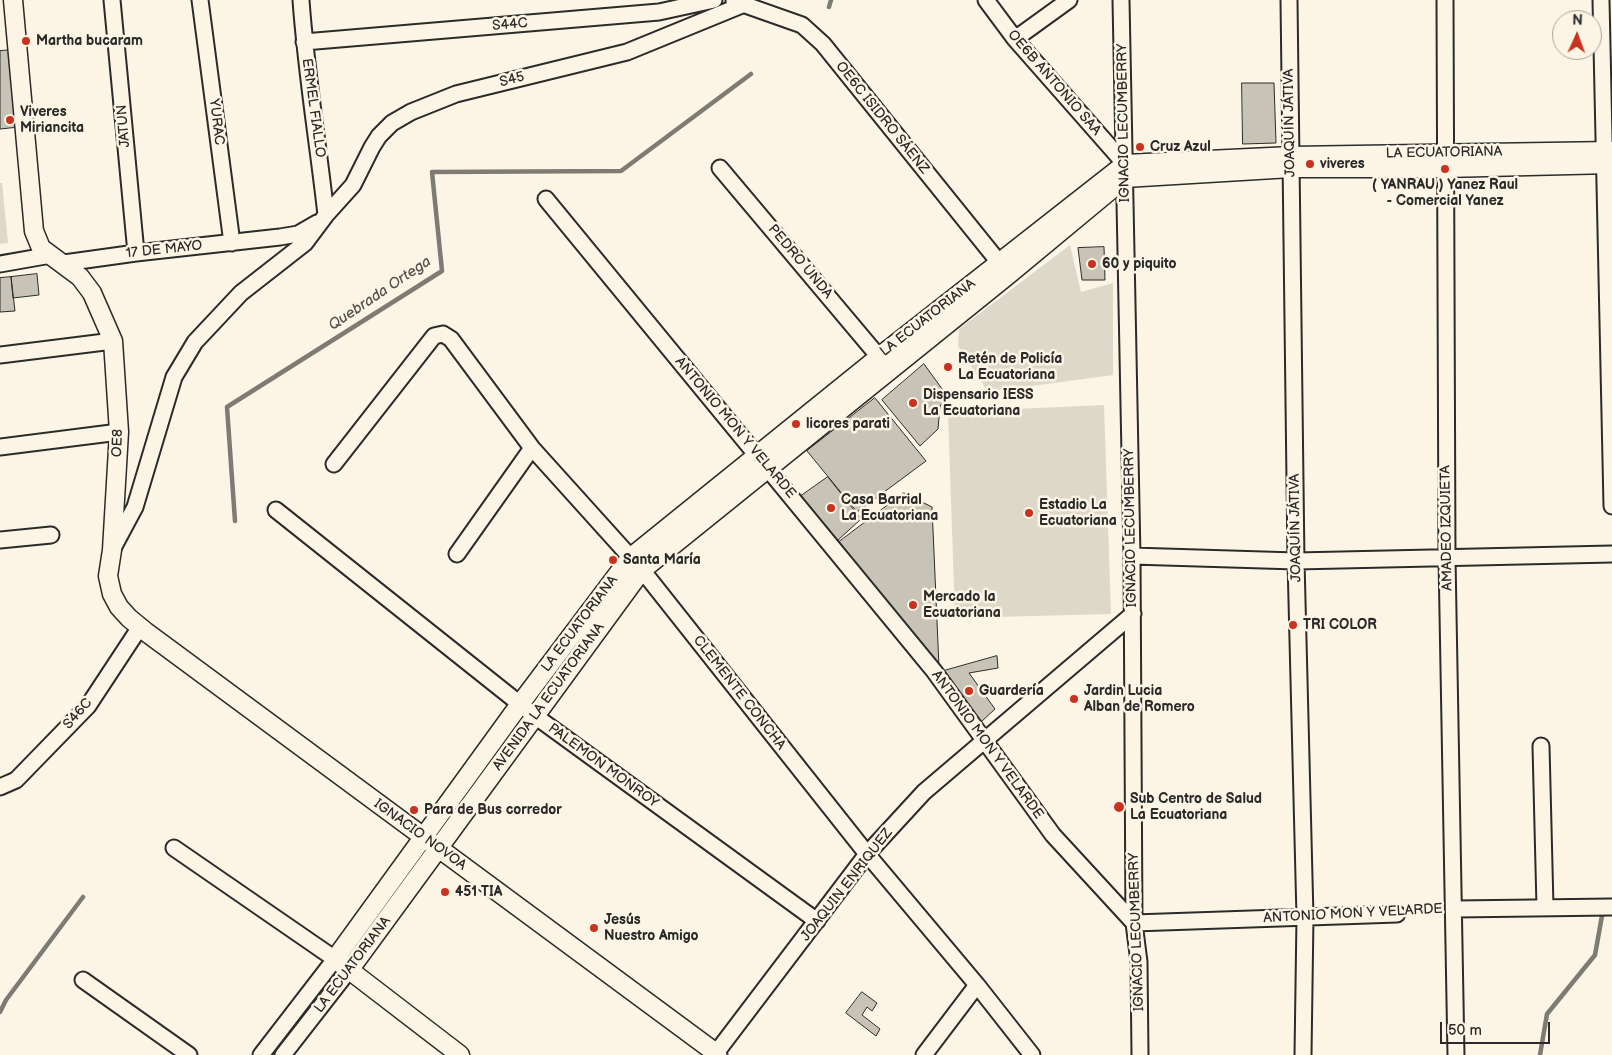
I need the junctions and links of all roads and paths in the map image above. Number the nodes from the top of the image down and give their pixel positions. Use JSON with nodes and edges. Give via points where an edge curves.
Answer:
{"nodes":[{"id":1,"x":13,"y":0,"type":"edge"},
{"id":2,"x":112,"y":0,"type":"edge"},
{"id":3,"x":200,"y":0,"type":"edge"},
{"id":4,"x":301,"y":0,"type":"edge"},
{"id":5,"x":714,"y":0,"type":"edge"},
{"id":6,"x":986,"y":0,"type":"edge"},
{"id":7,"x":1069,"y":0,"type":"edge"},
{"id":8,"x":1121,"y":0,"type":"edge"},
{"id":9,"x":1289,"y":0,"type":"edge"},
{"id":10,"x":1445,"y":0,"type":"edge"},
{"id":11,"x":1601,"y":0,"type":"edge"},
{"id":12,"x":738,"y":2,"type":"edge"},
{"id":13,"x":1015,"y":39,"type":"junction"},
{"id":14,"x":304,"y":42,"type":"junction"},
{"id":15,"x":1608,"y":158,"type":"edge"},
{"id":16,"x":1445,"y":161,"type":"junction"},
{"id":17,"x":1291,"y":162,"type":"junction"},
{"id":18,"x":720,"y":168,"type":"dead end"},
{"id":19,"x":1125,"y":171,"type":"junction"},
{"id":20,"x":546,"y":199,"type":"dead end"},
{"id":21,"x":326,"y":215,"type":"junction"},
{"id":22,"x":232,"y":243,"type":"junction"},
{"id":23,"x":136,"y":253,"type":"junction"},
{"id":24,"x":58,"y":259,"type":"junction"},
{"id":25,"x":0,"y":264,"type":"edge"},
{"id":26,"x":1004,"y":269,"type":"junction"},
{"id":27,"x":113,"y":341,"type":"junction"},
{"id":28,"x":0,"y":355,"type":"edge"},
{"id":29,"x":879,"y":357,"type":"junction"},
{"id":30,"x":119,"y":432,"type":"junction"},
{"id":31,"x":0,"y":447,"type":"edge"},
{"id":32,"x":532,"y":448,"type":"junction"},
{"id":33,"x":763,"y":462,"type":"junction"},
{"id":34,"x":334,"y":464,"type":"dead end"},
{"id":35,"x":1612,"y":506,"type":"edge"},
{"id":36,"x":276,"y":510,"type":"dead end"},
{"id":37,"x":51,"y":535,"type":"dead end"},
{"id":38,"x":0,"y":540,"type":"edge"},
{"id":39,"x":112,"y":550,"type":"junction"},
{"id":40,"x":457,"y":554,"type":"dead end"},
{"id":41,"x":1612,"y":554,"type":"edge"},
{"id":42,"x":1132,"y":556,"type":"junction"},
{"id":43,"x":1447,"y":558,"type":"junction"},
{"id":44,"x":1296,"y":561,"type":"junction"},
{"id":45,"x":636,"y":564,"type":"junction"},
{"id":46,"x":1132,"y":614,"type":"junction"},
{"id":47,"x":143,"y":629,"type":"junction"},
{"id":48,"x":520,"y":704,"type":"junction"},
{"id":49,"x":535,"y":716,"type":"junction"},
{"id":50,"x":985,"y":740,"type":"junction"},
{"id":51,"x":1541,"y":746,"type":"dead end"},
{"id":52,"x":0,"y":787,"type":"edge"},
{"id":53,"x":424,"y":838,"type":"junction"},
{"id":54,"x":174,"y":848,"type":"dead end"},
{"id":55,"x":439,"y":849,"type":"junction"},
{"id":56,"x":867,"y":854,"type":"junction"},
{"id":57,"x":1608,"y":906,"type":"edge"},
{"id":58,"x":1545,"y":907,"type":"junction"},
{"id":59,"x":1454,"y":909,"type":"junction"},
{"id":60,"x":1397,"y":914,"type":"joint"},
{"id":61,"x":1305,"y":917,"type":"junction"},
{"id":62,"x":818,"y":921,"type":"junction"},
{"id":63,"x":1134,"y":923,"type":"junction"},
{"id":64,"x":335,"y":959,"type":"junction"},
{"id":65,"x":350,"y":969,"type":"junction"},
{"id":66,"x":83,"y":980,"type":"dead end"},
{"id":67,"x":977,"y":985,"type":"junction"},
{"id":68,"x":717,"y":1054,"type":"edge"},
{"id":69,"x":189,"y":1055,"type":"edge"},
{"id":70,"x":260,"y":1055,"type":"edge"},
{"id":71,"x":283,"y":1055,"type":"edge"},
{"id":72,"x":460,"y":1055,"type":"edge"},
{"id":73,"x":924,"y":1055,"type":"edge"},
{"id":74,"x":1032,"y":1055,"type":"edge"},
{"id":75,"x":1140,"y":1055,"type":"edge"},
{"id":76,"x":1303,"y":1055,"type":"edge"},
{"id":77,"x":1456,"y":1055,"type":"edge"}],
"edges":[{"from":1,"to":24,"type":"street","name":"OE8","via":[[34,231],[41,248]]},
{"from":2,"to":23,"type":"street","name":"JATUN"},
{"from":3,"to":22,"type":"street","name":"YURAC"},
{"from":4,"to":14,"type":"street","name":"ERMEL FIALLO"},
{"from":5,"to":14,"type":"street","name":"S44C","via":[[659,12]]},
{"from":6,"to":13,"type":"street","name":"OE6B ANTONIO SAA"},
{"from":7,"to":13,"type":"street"},
{"from":8,"to":19,"type":"street","name":"IGNACIO LECUMBERRY"},
{"from":9,"to":17,"type":"street","name":"JOAQUÍN JÁTIVA"},
{"from":10,"to":16,"type":"street","name":"AMADEO IZQUIETA"},
{"from":11,"to":15,"type":"street"},
{"from":12,"to":21,"type":"street","name":"S45","via":[[627,52],[456,94],[411,112],[392,123],[379,136],[353,185]]},
{"from":12,"to":26,"type":"street","name":"OE6C ISIDRO SÁENZ","via":[[802,25],[822,44]]},
{"from":13,"to":19,"type":"street","name":"OE6B ANTONIO SAA"},
{"from":14,"to":21,"type":"street","name":"ERMEL FIALLO"},
{"from":15,"to":16,"type":"street","name":"LA ECUATORIANA"},
{"from":15,"to":35,"type":"street"},
{"from":16,"to":17,"type":"street"},
{"from":16,"to":43,"type":"street","name":"AMADEO IZQUIETA"},
{"from":17,"to":19,"type":"street"},
{"from":17,"to":44,"type":"street","name":"JOAQUÍN JÁTIVA"},
{"from":18,"to":29,"type":"street","name":"PEDRO UNDA"},
{"from":19,"to":26,"type":"street","name":"AVENIDA LA ECUATORIANA"},
{"from":19,"to":42,"type":"street","name":"IGNACIO LECUMBERRY"},
{"from":20,"to":33,"type":"street","name":"ANTONIO MON Y VELARDE"},
{"from":21,"to":22,"type":"street","name":"17 DE MAYO","via":[[298,234]]},
{"from":21,"to":39,"type":"street","via":[[305,244],[241,293],[195,342],[174,377],[135,507]]},
{"from":22,"to":23,"type":"street","name":"17 DE MAYO"},
{"from":23,"to":24,"type":"street","name":"17 DE MAYO"},
{"from":24,"to":25,"type":"street","name":"17 DE MAYO"},
{"from":24,"to":27,"type":"street","name":"OE8","via":[[80,277],[92,293]]},
{"from":26,"to":29,"type":"street","name":"LA ECUATORIANA"},
{"from":26,"to":33,"type":"street","name":"AVENIDA LA ECUATORIANA"},
{"from":27,"to":28,"type":"street"},
{"from":27,"to":30,"type":"street","name":"OE8"},
{"from":29,"to":33,"type":"street","name":"LA ECUATORIANA"},
{"from":30,"to":31,"type":"street"},
{"from":30,"to":39,"type":"street","name":"OE8"},
{"from":32,"to":34,"type":"street","name":"CLEMENTE CONCHA","via":[[451,339],[443,334],[434,336]]},
{"from":32,"to":40,"type":"street"},
{"from":32,"to":45,"type":"street","name":"CLEMENTE CONCHA"},
{"from":33,"to":45,"type":"street","name":"AVENIDA LA ECUATORIANA"},
{"from":33,"to":50,"type":"street","name":"ANTONIO MON Y VELARDE","via":[[934,671]]},
{"from":36,"to":48,"type":"street","name":"PALEMON MONROY"},
{"from":37,"to":38,"type":"street"},
{"from":39,"to":47,"type":"street","name":"OE8","via":[[108,576],[112,594],[119,607]]},
{"from":41,"to":43,"type":"street"},
{"from":42,"to":44,"type":"street"},
{"from":42,"to":46,"type":"street","name":"IGNACIO LECUMBERRY"},
{"from":43,"to":44,"type":"street"},
{"from":43,"to":59,"type":"street","name":"AMADEO IZQUIETA"},
{"from":44,"to":61,"type":"street","name":"JOAQUÍN JÁTIVA"},
{"from":45,"to":48,"type":"street","name":"LA ECUATORIANA"},
{"from":45,"to":49,"type":"street","name":"AVENIDA LA ECUATORIANA"},
{"from":45,"to":56,"type":"street","name":"CLEMENTE CONCHA"},
{"from":46,"to":50,"type":"street","name":"JOAQUIN ENRIQUEZ"},
{"from":46,"to":63,"type":"street","name":"IGNACIO LECUMBERRY"},
{"from":47,"to":52,"type":"street","name":"S46C","via":[[88,706],[16,780]]},
{"from":47,"to":53,"type":"street","name":"IGNACIO NOVOA"},
{"from":48,"to":49,"type":"street","name":"PALEMON MONROY"},
{"from":48,"to":53,"type":"street","name":"LA ECUATORIANA"},
{"from":49,"to":55,"type":"street","name":"AVENIDA LA ECUATORIANA"},
{"from":49,"to":62,"type":"street","name":"PALEMON MONROY"},
{"from":50,"to":56,"type":"street","name":"JOAQUIN ENRIQUEZ","via":[[924,792]]},
{"from":50,"to":63,"type":"street","name":"ANTONIO MON Y VELARDE","via":[[1053,835]]},
{"from":51,"to":58,"type":"street"},
{"from":53,"to":55,"type":"street","name":"IGNACIO NOVOA"},
{"from":53,"to":64,"type":"street","name":"LA ECUATORIANA"},
{"from":54,"to":64,"type":"street"},
{"from":55,"to":65,"type":"street","name":"LA ECUATORIANA"},
{"from":55,"to":68,"type":"street","name":"IGNACIO NOVOA"},
{"from":56,"to":62,"type":"street","name":"JOAQUIN ENRIQUEZ"},
{"from":56,"to":67,"type":"street","name":"CLEMENTE CONCHA"},
{"from":57,"to":58,"type":"street","name":"ANTONIO MON Y VELARDE"},
{"from":58,"to":59,"type":"street","name":"ANTONIO MON Y VELARDE"},
{"from":59,"to":60,"type":"path","name":"ANTONIO MON Y VELARDE"},
{"from":59,"to":77,"type":"street","name":"AMADEO IZQUIETA"},
{"from":60,"to":61,"type":"street","name":"ANTONIO MON Y VELARDE"},
{"from":61,"to":63,"type":"street","name":"ANTONIO MON Y VELARDE"},
{"from":61,"to":76,"type":"street","name":"JOAQUÍN JÁTIVA"},
{"from":62,"to":68,"type":"street","name":"JOAQUIN ENRIQUEZ"},
{"from":63,"to":75,"type":"street","name":"IGNACIO LECUMBERRY","via":[[1139,962]]},
{"from":64,"to":65,"type":"street"},
{"from":64,"to":70,"type":"street"},
{"from":65,"to":71,"type":"street","name":"LA ECUATORIANA"},
{"from":65,"to":72,"type":"street"},
{"from":66,"to":69,"type":"street"},
{"from":67,"to":73,"type":"street"},
{"from":67,"to":74,"type":"street","name":"CLEMENTE CONCHA"}]}
